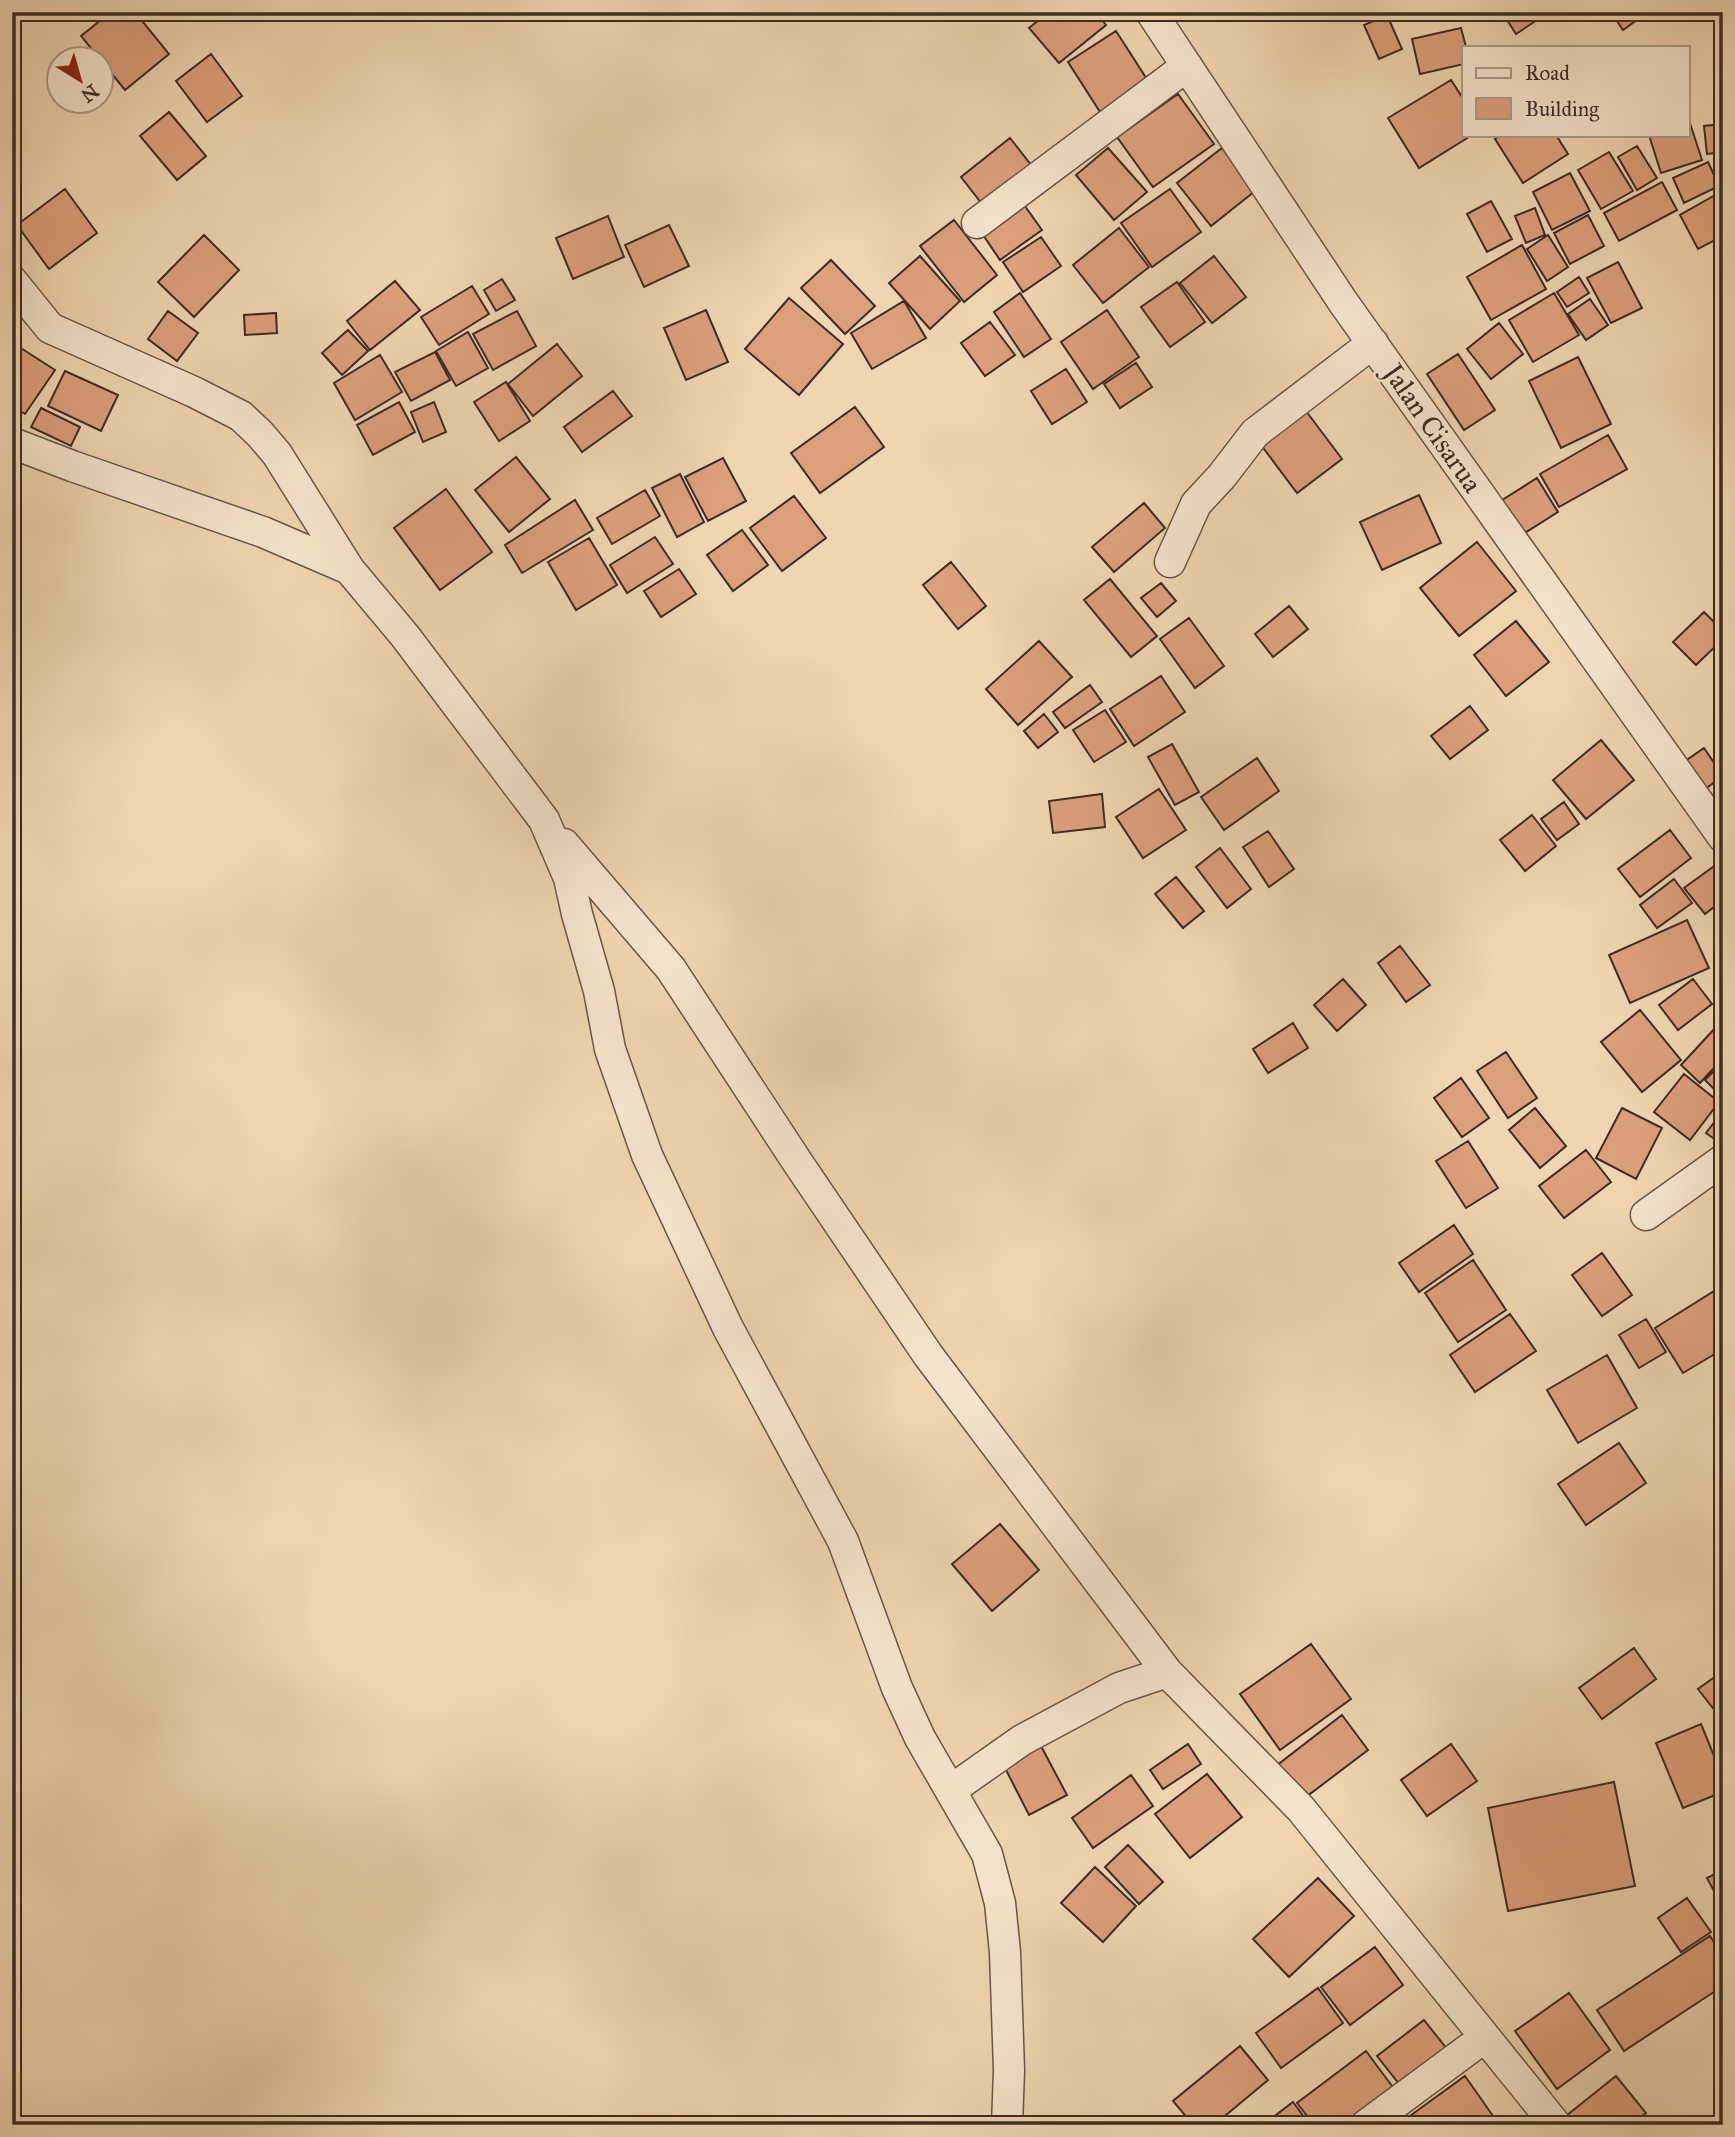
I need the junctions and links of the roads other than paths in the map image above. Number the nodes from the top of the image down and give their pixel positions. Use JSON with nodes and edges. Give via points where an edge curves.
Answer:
{"nodes":[{"id":1,"x":1151,"y":12,"type":"edge"},
{"id":2,"x":1187,"y":66,"type":"junction"},
{"id":3,"x":977,"y":223,"type":"dead end"},
{"id":4,"x":12,"y":281,"type":"edge"},
{"id":5,"x":1373,"y":343,"type":"junction"},
{"id":6,"x":12,"y":443,"type":"edge"},
{"id":7,"x":1170,"y":562,"type":"dead end"},
{"id":8,"x":349,"y":569,"type":"junction"},
{"id":9,"x":544,"y":820,"type":"junction"},
{"id":10,"x":1723,"y":837,"type":"edge"},
{"id":11,"x":1723,"y":1160,"type":"edge"},
{"id":12,"x":1646,"y":1215,"type":"dead end"},
{"id":13,"x":1167,"y":1672,"type":"junction"},
{"id":14,"x":951,"y":1790,"type":"junction"},
{"id":15,"x":1485,"y":2037,"type":"junction"},
{"id":16,"x":1007,"y":2125,"type":"edge"},
{"id":17,"x":1366,"y":2125,"type":"edge"},
{"id":18,"x":1556,"y":2125,"type":"edge"}],
"edges":[{"from":1,"to":2,"type":"street","name":"Jalan Cisarua"},
{"from":2,"to":3,"type":"street"},
{"from":2,"to":5,"type":"street","name":"Jalan Cisarua"},
{"from":4,"to":8,"type":"street","via":[[50,328],[241,416],[277,454]]},
{"from":5,"to":7,"type":"street","via":[[1255,433],[1196,504]]},
{"from":5,"to":10,"type":"street","name":"Jalan Cisarua"},
{"from":6,"to":8,"type":"street","via":[[263,532]]},
{"from":8,"to":9,"type":"street"},
{"from":9,"to":13,"type":"street","via":[[671,969],[928,1355]]},
{"from":9,"to":14,"type":"street","via":[[569,878],[610,1049],[647,1156],[728,1328],[842,1541],[897,1688]]},
{"from":11,"to":12,"type":"street"},
{"from":13,"to":14,"type":"street","via":[[1119,1688],[1022,1740]]},
{"from":13,"to":15,"type":"street","via":[[1301,1810]]},
{"from":14,"to":16,"type":"street","via":[[987,1854],[1000,1903]]},
{"from":15,"to":17,"type":"street"},
{"from":15,"to":18,"type":"street"}]}
